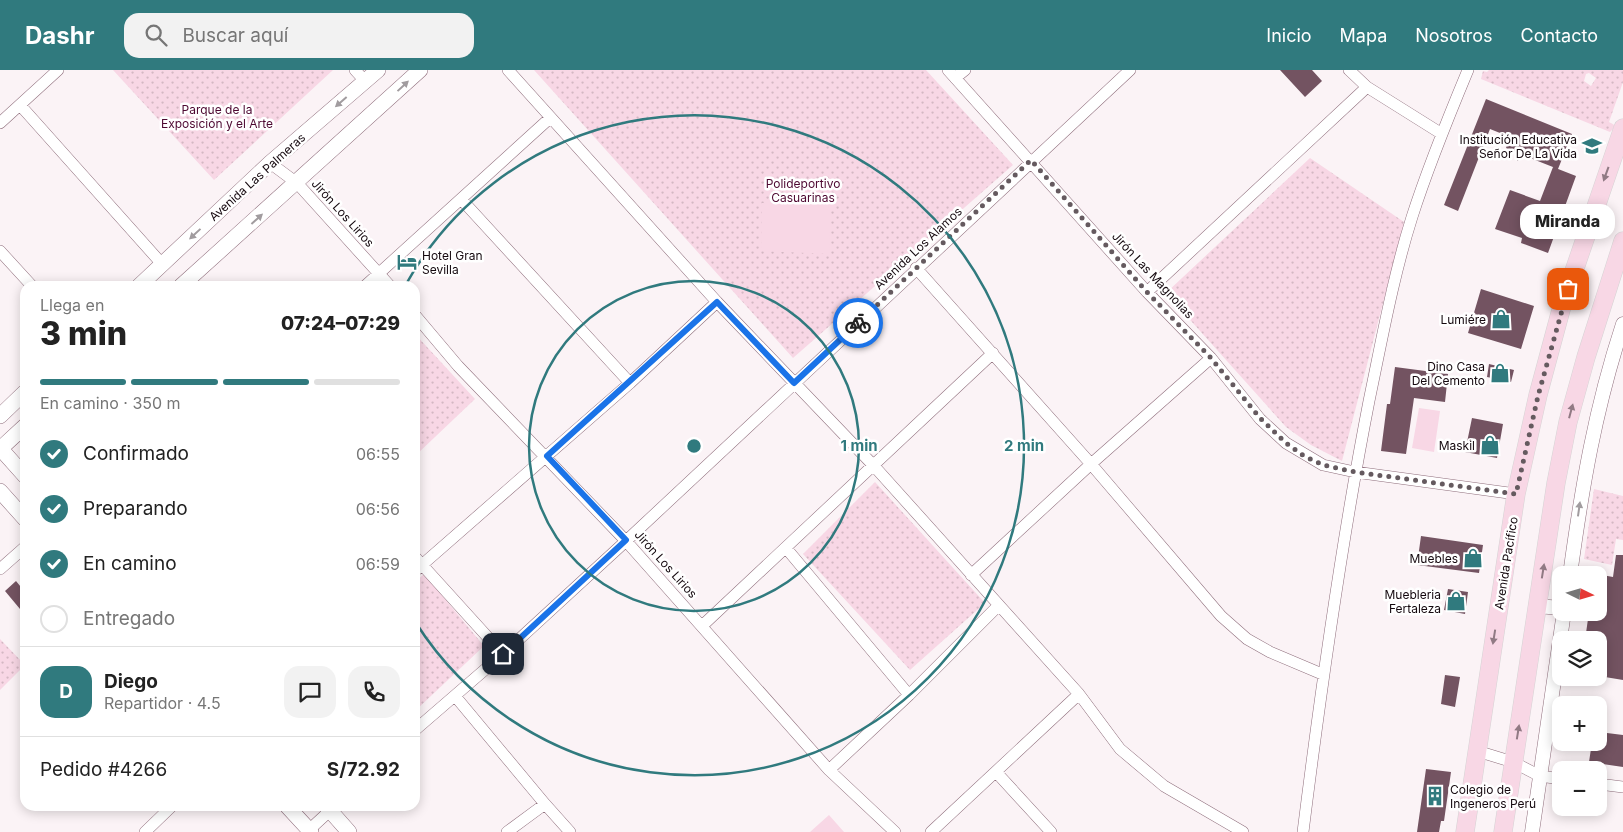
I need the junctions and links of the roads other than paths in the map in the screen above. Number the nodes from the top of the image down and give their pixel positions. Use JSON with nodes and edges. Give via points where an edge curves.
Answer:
{"nodes":[{"id":1,"x":58,"y":70,"type":"edge"},
{"id":2,"x":378,"y":70,"type":"edge"},
{"id":3,"x":420,"y":70,"type":"edge"},
{"id":4,"x":508,"y":70,"type":"edge"},
{"id":5,"x":965,"y":70,"type":"edge"},
{"id":6,"x":1130,"y":70,"type":"edge"},
{"id":7,"x":1349,"y":70,"type":"edge"},
{"id":8,"x":1468,"y":70,"type":"edge"},
{"id":9,"x":952,"y":74,"type":"edge"},
{"id":10,"x":360,"y":76,"type":"edge"},
{"id":11,"x":1367,"y":87,"type":"junction"},
{"id":12,"x":20,"y":105,"type":"junction"},
{"id":13,"x":550,"y":118,"type":"junction"},
{"id":14,"x":0,"y":123,"type":"edge"},
{"id":15,"x":1623,"y":128,"type":"edge"},
{"id":16,"x":1442,"y":134,"type":"junction"},
{"id":17,"x":1031,"y":160,"type":"junction"},
{"id":18,"x":270,"y":163,"type":"junction"},
{"id":19,"x":297,"y":183,"type":"junction"},
{"id":20,"x":461,"y":199,"type":"junction"},
{"id":21,"x":1623,"y":241,"type":"edge"},
{"id":22,"x":0,"y":251,"type":"edge"},
{"id":23,"x":162,"y":264,"type":"junction"},
{"id":24,"x":916,"y":268,"type":"junction"},
{"id":25,"x":379,"y":273,"type":"junction"},
{"id":26,"x":27,"y":281,"type":"edge"},
{"id":27,"x":143,"y":281,"type":"edge"},
{"id":28,"x":187,"y":281,"type":"edge"},
{"id":29,"x":370,"y":281,"type":"edge"},
{"id":30,"x":386,"y":281,"type":"edge"},
{"id":31,"x":1147,"y":292,"type":"junction"},
{"id":32,"x":717,"y":302,"type":"junction"},
{"id":33,"x":420,"y":321,"type":"edge"},
{"id":34,"x":1623,"y":324,"type":"edge"},
{"id":35,"x":993,"y":354,"type":"junction"},
{"id":36,"x":1211,"y":358,"type":"junction"},
{"id":37,"x":630,"y":383,"type":"junction"},
{"id":38,"x":794,"y":383,"type":"junction"},
{"id":39,"x":20,"y":397,"type":"edge"},
{"id":40,"x":0,"y":416,"type":"edge"},
{"id":41,"x":20,"y":430,"type":"edge"},
{"id":42,"x":0,"y":448,"type":"edge"},
{"id":43,"x":547,"y":456,"type":"junction"},
{"id":44,"x":1091,"y":464,"type":"junction"},
{"id":45,"x":874,"y":466,"type":"junction"},
{"id":46,"x":20,"y":470,"type":"edge"},
{"id":47,"x":1355,"y":472,"type":"junction"},
{"id":48,"x":0,"y":491,"type":"edge"},
{"id":49,"x":1516,"y":494,"type":"junction"},
{"id":50,"x":20,"y":513,"type":"edge"},
{"id":51,"x":626,"y":540,"type":"junction"},
{"id":52,"x":786,"y":548,"type":"junction"},
{"id":53,"x":20,"y":551,"type":"edge"},
{"id":54,"x":420,"y":562,"type":"edge"},
{"id":55,"x":1571,"y":566,"type":"edge"},
{"id":56,"x":420,"y":567,"type":"edge"},
{"id":57,"x":0,"y":569,"type":"edge"},
{"id":58,"x":971,"y":574,"type":"junction"},
{"id":59,"x":998,"y":606,"type":"junction"},
{"id":60,"x":1538,"y":606,"type":"junction"},
{"id":61,"x":1552,"y":607,"type":"edge"},
{"id":62,"x":1563,"y":621,"type":"edge"},
{"id":63,"x":703,"y":625,"type":"junction"},
{"id":64,"x":503,"y":654,"type":"junction"},
{"id":65,"x":1322,"y":674,"type":"junction"},
{"id":66,"x":1079,"y":694,"type":"junction"},
{"id":67,"x":455,"y":696,"type":"junction"},
{"id":68,"x":909,"y":696,"type":"junction"},
{"id":69,"x":420,"y":724,"type":"edge"},
{"id":70,"x":1477,"y":751,"type":"junction"},
{"id":71,"x":1513,"y":762,"type":"junction"},
{"id":72,"x":830,"y":770,"type":"junction"},
{"id":73,"x":996,"y":772,"type":"junction"},
{"id":74,"x":1540,"y":776,"type":"junction"},
{"id":75,"x":1552,"y":778,"type":"edge"},
{"id":76,"x":1607,"y":785,"type":"edge"},
{"id":77,"x":1623,"y":787,"type":"edge"},
{"id":78,"x":545,"y":804,"type":"junction"},
{"id":79,"x":167,"y":811,"type":"edge"},
{"id":80,"x":292,"y":811,"type":"edge"},
{"id":81,"x":328,"y":811,"type":"edge"},
{"id":82,"x":333,"y":811,"type":"edge"},
{"id":83,"x":148,"y":831,"type":"edge"},
{"id":84,"x":310,"y":831,"type":"edge"},
{"id":85,"x":349,"y":832,"type":"edge"},
{"id":86,"x":507,"y":832,"type":"edge"},
{"id":87,"x":570,"y":832,"type":"edge"},
{"id":88,"x":895,"y":832,"type":"edge"},
{"id":89,"x":931,"y":832,"type":"edge"},
{"id":90,"x":1050,"y":832,"type":"edge"},
{"id":91,"x":1243,"y":832,"type":"edge"},
{"id":92,"x":1303,"y":832,"type":"edge"},
{"id":93,"x":1465,"y":832,"type":"edge"},
{"id":94,"x":1502,"y":832,"type":"edge"},
{"id":95,"x":1532,"y":832,"type":"edge"}],
"edges":[{"from":1,"to":12,"type":"street"},
{"from":2,"to":10,"type":"main road","name":"Avenida Las Palmeras"},
{"from":19,"to":3,"type":"main road","one_way":true},
{"from":4,"to":13,"type":"street"},
{"from":5,"to":9,"type":"street"},
{"from":6,"to":17,"type":"street","name":"Avenida Los Alamos"},
{"from":7,"to":11,"type":"street"},
{"from":8,"to":16,"type":"street"},
{"from":9,"to":17,"type":"street","name":"Jirón Las Magnolias"},
{"from":10,"to":18,"type":"main road","name":"Avenida Las Palmeras","one_way":true},
{"from":11,"to":16,"type":"street"},
{"from":11,"to":31,"type":"street"},
{"from":12,"to":14,"type":"street"},
{"from":12,"to":23,"type":"street"},
{"from":13,"to":20,"type":"street"},
{"from":13,"to":32,"type":"street"},
{"from":15,"to":49,"type":"main road","name":"Avenida Pacífico","one_way":true,"via":[[1562,306]]},
{"from":16,"to":47,"type":"street","via":[[1412,218],[1389,302]]},
{"from":17,"to":24,"type":"street","name":"Avenida Los Alamos"},
{"from":17,"to":31,"type":"street","name":"Jirón Las Magnolias"},
{"from":18,"to":19,"type":"street","name":"Jirón Los Lirios"},
{"from":18,"to":23,"type":"main road","name":"Avenida Las Palmeras","one_way":true},
{"from":19,"to":25,"type":"street","name":"Jirón Los Lirios"},
{"from":28,"to":19,"type":"main road","one_way":true},
{"from":20,"to":25,"type":"street"},
{"from":20,"to":37,"type":"street"},
{"from":60,"to":21,"type":"main road","one_way":true,"via":[[1568,422]]},
{"from":22,"to":26,"type":"street"},
{"from":23,"to":27,"type":"main road","name":"Avenida Las Palmeras"},
{"from":24,"to":35,"type":"street"},
{"from":24,"to":38,"type":"street","name":"Avenida Los Alamos"},
{"from":25,"to":29,"type":"street"},
{"from":25,"to":30,"type":"street","name":"Jirón Los Lirios"},
{"from":31,"to":36,"type":"street","name":"Jirón Las Magnolias"},
{"from":32,"to":37,"type":"street"},
{"from":32,"to":38,"type":"street"},
{"from":33,"to":43,"type":"street","name":"Jirón Los Lirios","via":[[458,366]]},
{"from":55,"to":34,"type":"street","one_way":true,"via":[[1585,467],[1601,397]]},
{"from":35,"to":44,"type":"street"},
{"from":35,"to":45,"type":"street"},
{"from":36,"to":44,"type":"street"},
{"from":36,"to":47,"type":"street","name":"Jirón Las Magnolias","via":[[1260,418],[1286,443],[1323,465]]},
{"from":37,"to":43,"type":"street"},
{"from":38,"to":45,"type":"street"},
{"from":38,"to":51,"type":"street","name":"Avenida Los Alamos"},
{"from":39,"to":40,"type":"main road"},
{"from":41,"to":42,"type":"main road"},
{"from":42,"to":46,"type":"main road"},
{"from":43,"to":51,"type":"street","name":"Jirón Los Lirios"},
{"from":43,"to":54,"type":"street"},
{"from":44,"to":58,"type":"street"},
{"from":44,"to":65,"type":"street","via":[[1221,616],[1247,639]]},
{"from":45,"to":52,"type":"street"},
{"from":45,"to":58,"type":"street"},
{"from":47,"to":49,"type":"street","name":"Jirón Las Magnolias"},
{"from":47,"to":65,"type":"street"},
{"from":48,"to":50,"type":"main road"},
{"from":49,"to":70,"type":"main road","name":"Avenida Pacífico","one_way":true},
{"from":51,"to":63,"type":"street","name":"Jirón Los Lirios"},
{"from":51,"to":64,"type":"street","name":"Avenida Los Alamos"},
{"from":52,"to":63,"type":"street"},
{"from":52,"to":68,"type":"street"},
{"from":53,"to":57,"type":"street"},
{"from":56,"to":64,"type":"street"},
{"from":58,"to":59,"type":"street"},
{"from":59,"to":66,"type":"street"},
{"from":59,"to":68,"type":"street"},
{"from":60,"to":61,"type":"street"},
{"from":71,"to":60,"type":"main road","one_way":true},
{"from":62,"to":74,"type":"street"},
{"from":63,"to":72,"type":"street","name":"Jirón Los Lirios"},
{"from":64,"to":67,"type":"street","name":"Avenida Los Alamos"},
{"from":65,"to":92,"type":"street"},
{"from":66,"to":73,"type":"street"},
{"from":66,"to":91,"type":"street","via":[[1120,749],[1139,767],[1205,812]]},
{"from":67,"to":69,"type":"street","name":"Avenida Los Alamos"},
{"from":67,"to":78,"type":"street"},
{"from":68,"to":72,"type":"street"},
{"from":70,"to":71,"type":"street"},
{"from":70,"to":93,"type":"main road","name":"Avenida Pacífico"},
{"from":71,"to":74,"type":"street"},
{"from":71,"to":94,"type":"main road"},
{"from":72,"to":88,"type":"street","name":"Jirón Los Lirios"},
{"from":73,"to":89,"type":"street"},
{"from":73,"to":90,"type":"street"},
{"from":74,"to":75,"type":"street"},
{"from":74,"to":95,"type":"street"},
{"from":76,"to":77,"type":"street"},
{"from":78,"to":86,"type":"street"},
{"from":78,"to":87,"type":"street"},
{"from":79,"to":83,"type":"street"},
{"from":80,"to":84,"type":"main road"},
{"from":81,"to":84,"type":"street"},
{"from":82,"to":85,"type":"main road"}]}
